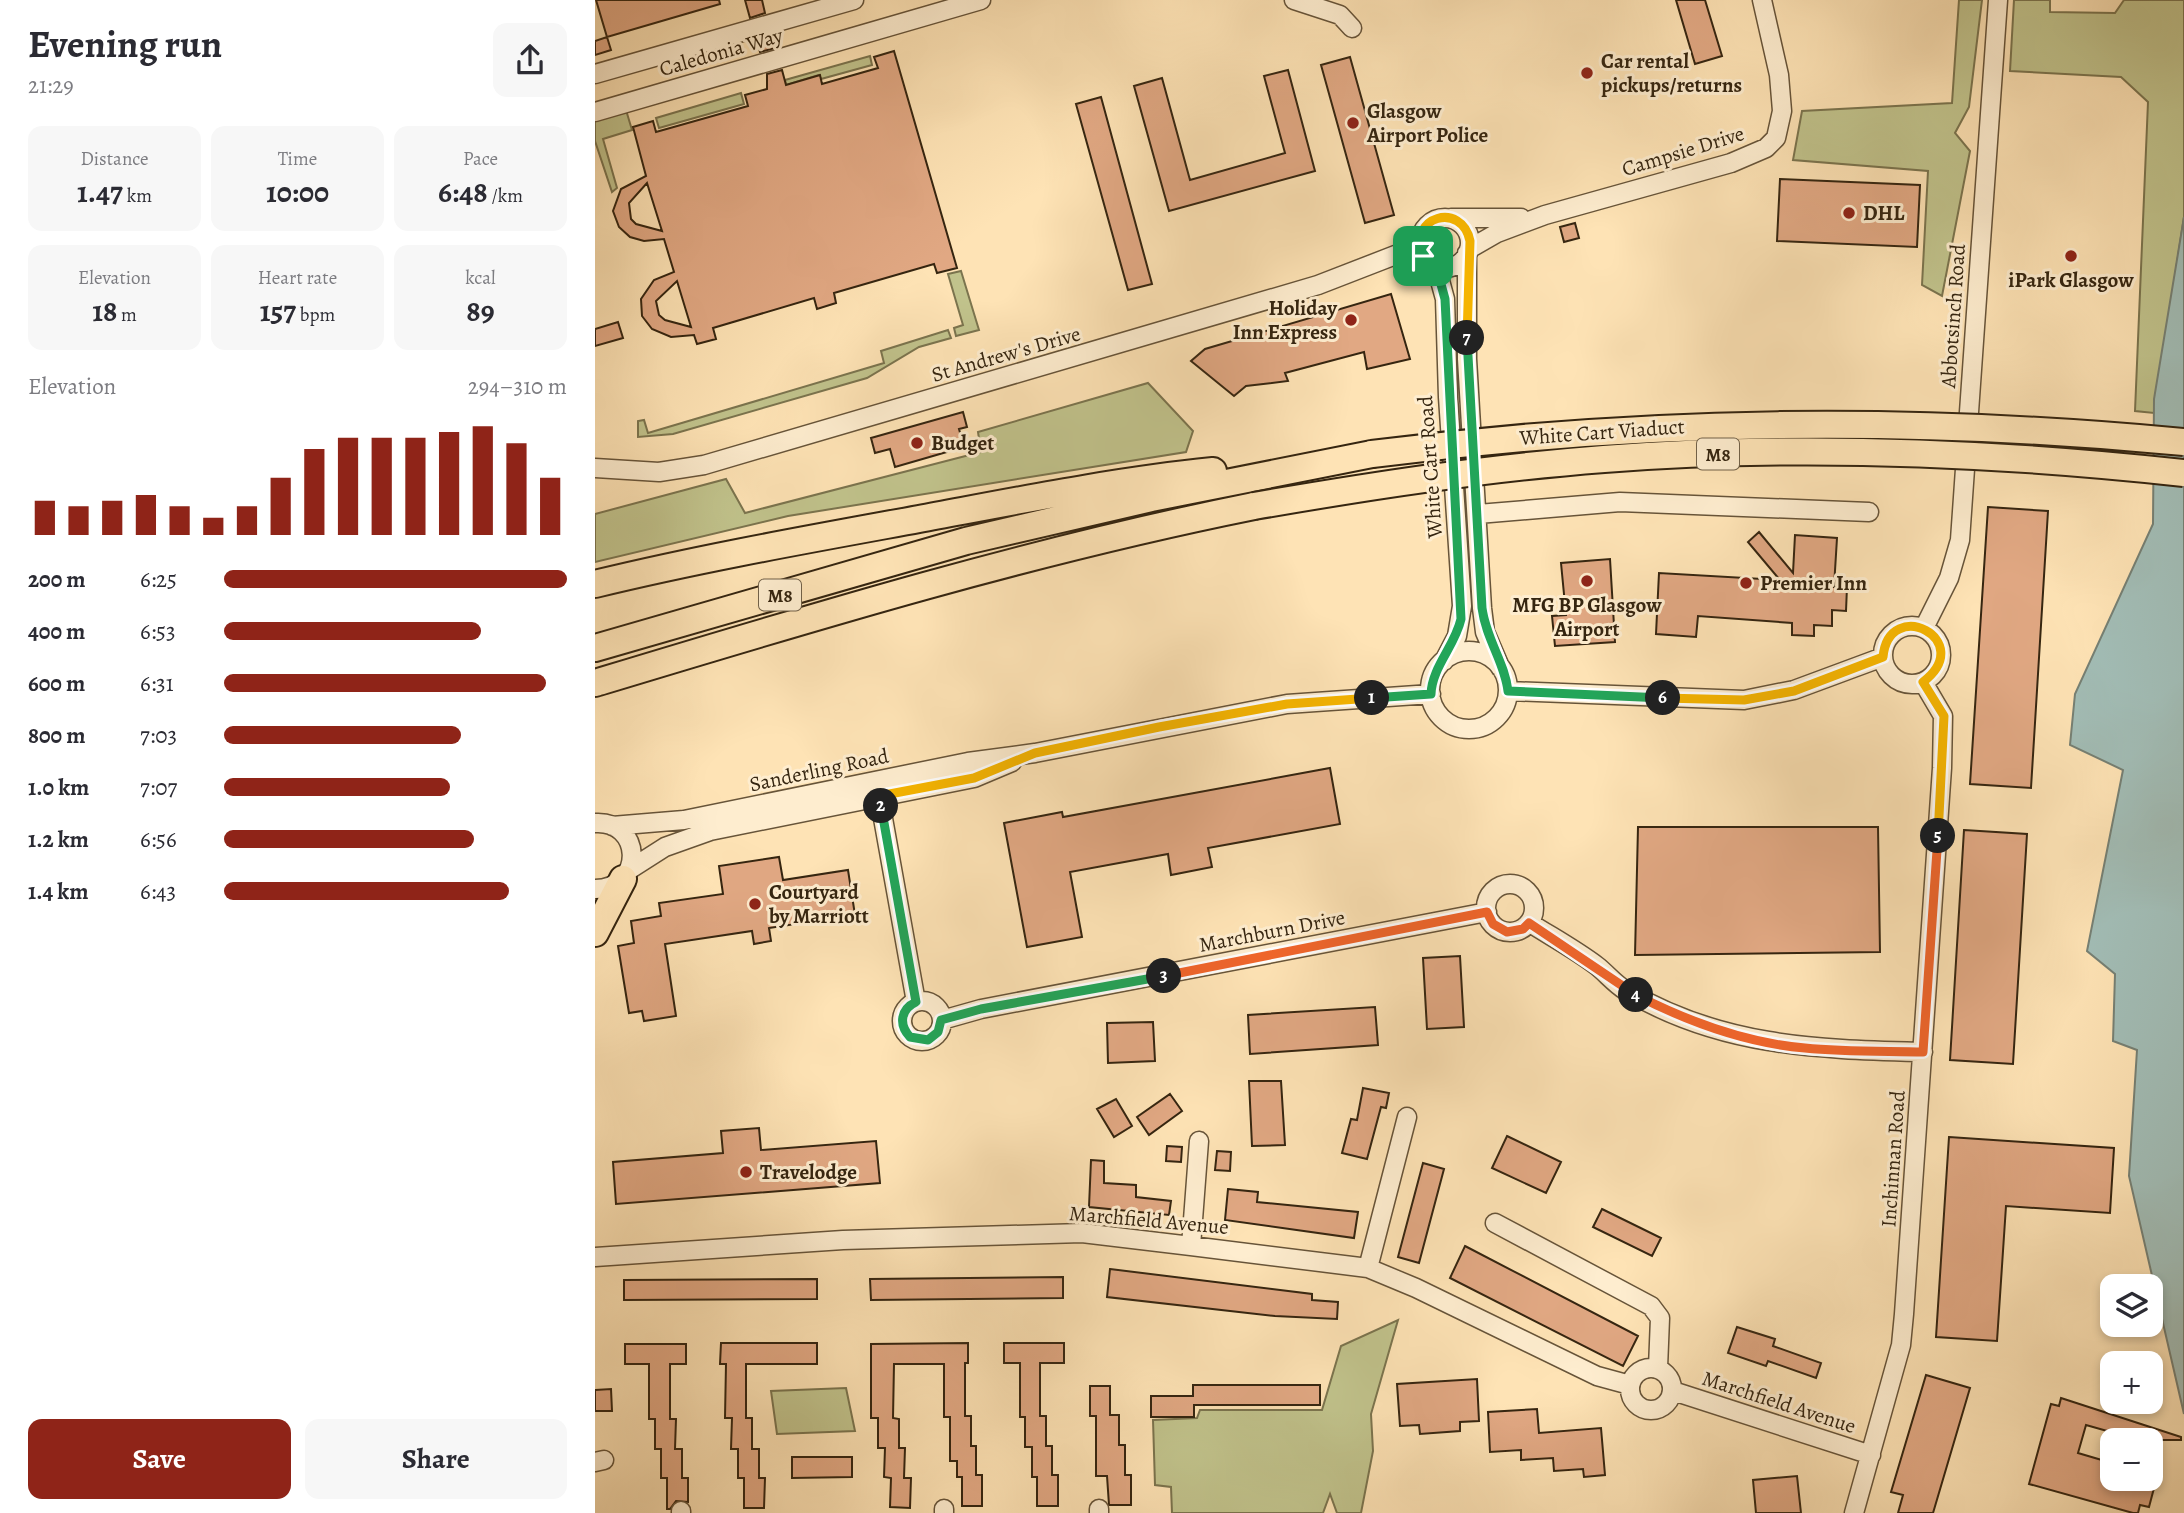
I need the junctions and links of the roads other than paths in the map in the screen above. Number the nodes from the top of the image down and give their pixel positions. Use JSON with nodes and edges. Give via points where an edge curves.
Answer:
{"nodes":[{"id":1,"x":854,"y":0,"type":"edge"},
{"id":2,"x":981,"y":0,"type":"edge"},
{"id":3,"x":1294,"y":0,"type":"edge"},
{"id":4,"x":1762,"y":0,"type":"edge"},
{"id":5,"x":1998,"y":0,"type":"edge"},
{"id":6,"x":1352,"y":28,"type":"dead end"},
{"id":7,"x":595,"y":74,"type":"edge"},
{"id":8,"x":595,"y":112,"type":"edge"},
{"id":9,"x":1545,"y":215,"type":"junction"},
{"id":10,"x":1451,"y":218,"type":"junction"},
{"id":11,"x":1468,"y":251,"type":"junction"},
{"id":12,"x":1430,"y":261,"type":"junction"},
{"id":13,"x":2184,"y":442,"type":"edge"},
{"id":14,"x":595,"y":468,"type":"edge"},
{"id":15,"x":2184,"y":473,"type":"edge"},
{"id":16,"x":1149,"y":488,"type":"junction"},
{"id":17,"x":1870,"y":512,"type":"dead end"},
{"id":18,"x":1478,"y":514,"type":"junction"},
{"id":19,"x":595,"y":584,"type":"edge"},
{"id":20,"x":818,"y":615,"type":"junction"},
{"id":21,"x":1924,"y":628,"type":"junction"},
{"id":22,"x":595,"y":648,"type":"edge"},
{"id":23,"x":1883,"y":657,"type":"junction"},
{"id":24,"x":1444,"y":661,"type":"junction"},
{"id":25,"x":1500,"y":667,"type":"junction"},
{"id":26,"x":595,"y":682,"type":"edge"},
{"id":27,"x":1923,"y":682,"type":"junction"},
{"id":28,"x":1508,"y":691,"type":"junction"},
{"id":29,"x":1431,"y":694,"type":"junction"},
{"id":30,"x":595,"y":697,"type":"edge"},
{"id":31,"x":1035,"y":753,"type":"junction"},
{"id":32,"x":879,"y":796,"type":"junction"},
{"id":33,"x":604,"y":825,"type":"edge"},
{"id":34,"x":626,"y":875,"type":"junction"},
{"id":35,"x":595,"y":889,"type":"edge"},
{"id":36,"x":1487,"y":912,"type":"junction"},
{"id":37,"x":1529,"y":923,"type":"junction"},
{"id":38,"x":595,"y":933,"type":"edge"},
{"id":39,"x":916,"y":1002,"type":"junction"},
{"id":40,"x":941,"y":1020,"type":"junction"},
{"id":41,"x":1923,"y":1052,"type":"junction"},
{"id":42,"x":1407,"y":1117,"type":"dead end"},
{"id":43,"x":1199,"y":1141,"type":"dead end"},
{"id":44,"x":1495,"y":1223,"type":"dead end"},
{"id":45,"x":1191,"y":1246,"type":"junction"},
{"id":46,"x":595,"y":1257,"type":"edge"},
{"id":47,"x":1368,"y":1268,"type":"junction"},
{"id":48,"x":1658,"y":1368,"type":"junction"},
{"id":49,"x":1630,"y":1385,"type":"junction"},
{"id":50,"x":1673,"y":1391,"type":"junction"},
{"id":51,"x":1871,"y":1455,"type":"junction"},
{"id":52,"x":1854,"y":1513,"type":"edge"}],
"edges":[{"from":1,"to":7,"type":"street","name":"Caledonia Way"},
{"from":2,"to":8,"type":"street","name":"Caledonia Way"},
{"from":3,"to":6,"type":"street","via":[[1340,15]]},
{"from":4,"to":9,"type":"street","name":"Campsie Drive","via":[[1781,102],[1780,126],[1771,143],[1753,156]]},
{"from":5,"to":21,"type":"street","name":"Abbotsinch Road","via":[[1960,540],[1949,578]]},
{"from":9,"to":10,"type":"street","name":"Campsie Drive"},
{"from":9,"to":11,"type":"street","name":"Campsie Drive","via":[[1497,233]]},
{"from":10,"to":11,"type":"street","via":[[1468,233]]},
{"from":10,"to":12,"type":"street","via":[[1435,219],[1422,231],[1420,247]]},
{"from":11,"to":12,"type":"street","via":[[1453,266]]},
{"from":11,"to":18,"type":"street","name":"White Cart Road","via":[[1467,359]]},
{"from":12,"to":14,"type":"street","name":"St Andrew's Drive","via":[[1398,254],[1306,289],[704,465],[659,472]]},
{"from":12,"to":24,"type":"street","name":"White Cart Road","via":[[1445,299],[1462,606],[1457,636]]},
{"from":13,"to":16,"type":"highway","name":"White Cart Viaduct","number":"M8","bridge":true,"via":[[2007,428],[1811,423],[1665,426],[1563,432],[1372,454]]},
{"from":15,"to":20,"type":"highway","name":"White Cart Viaduct","number":"M8","bridge":true,"via":[[1931,453],[1699,454],[1446,475],[1160,525]]},
{"from":16,"to":19,"type":"highway","via":[[687,562]]},
{"from":16,"to":22,"type":"highway","number":"M8"},
{"from":17,"to":18,"type":"street","via":[[1620,502]]},
{"from":18,"to":25,"type":"street","name":"White Cart Road","via":[[1485,632]]},
{"from":20,"to":26,"type":"highway","number":"M8"},
{"from":20,"to":30,"type":"highway"},
{"from":21,"to":23,"type":"street","via":[[1898,629],[1884,647]]},
{"from":21,"to":27,"type":"street","via":[[1938,642],[1941,654],[1934,673]]},
{"from":23,"to":27,"type":"street","via":[[1897,680]]},
{"from":23,"to":28,"type":"street","via":[[1794,691],[1744,700]]},
{"from":24,"to":25,"type":"street","via":[[1469,651],[1487,656]]},
{"from":24,"to":29,"type":"street","via":[[1434,674]]},
{"from":25,"to":28,"type":"street"},
{"from":27,"to":41,"type":"street","name":"Inchinnan Road","via":[[1944,716]]},
{"from":28,"to":29,"type":"street","via":[[1501,712],[1475,729],[1444,720]]},
{"from":29,"to":31,"type":"street","name":"Sanderling Road","via":[[1287,704]]},
{"from":31,"to":32,"type":"street","name":"Sanderling Road","via":[[974,778]]},
{"from":31,"to":33,"type":"street","name":"Sanderling Road","via":[[968,762],[684,820]]},
{"from":32,"to":34,"type":"street","name":"Sanderling Road","via":[[691,836],[665,847]]},
{"from":32,"to":39,"type":"street"},
{"from":33,"to":34,"type":"street","via":[[628,839],[632,850]]},
{"from":34,"to":35,"type":"street","name":"Sanderling Road","via":[[615,886]]},
{"from":34,"to":38,"type":"highway"},
{"from":36,"to":37,"type":"street","via":[[1493,924],[1507,932]]},
{"from":36,"to":37,"type":"street","via":[[1495,890],[1516,885],[1533,900]]},
{"from":36,"to":40,"type":"street","name":"Marchburn Drive"},
{"from":37,"to":41,"type":"street","via":[[1596,965],[1623,989],[1723,1033],[1803,1048]]},
{"from":39,"to":40,"type":"street","via":[[936,1007]]},
{"from":39,"to":40,"type":"street","name":"Marchburn Drive","via":[[902,1018],[910,1037],[928,1040],[938,1032]]},
{"from":41,"to":51,"type":"street","name":"Inchinnan Road","via":[[1901,1345]]},
{"from":42,"to":47,"type":"street"},
{"from":43,"to":45,"type":"street"},
{"from":44,"to":48,"type":"street","via":[[1651,1306],[1660,1318]]},
{"from":45,"to":46,"type":"street","name":"Marchfield Avenue","via":[[1082,1233],[842,1240]]},
{"from":45,"to":47,"type":"street","name":"Marchfield Avenue"},
{"from":47,"to":49,"type":"street","name":"Marchfield Avenue","via":[[1597,1376]]},
{"from":48,"to":49,"type":"street","via":[[1637,1372]]},
{"from":48,"to":50,"type":"street","name":"Marchfield Avenue","via":[[1669,1377]]},
{"from":49,"to":50,"type":"street","name":"Marchfield Avenue","via":[[1632,1398],[1648,1410],[1667,1403]]},
{"from":50,"to":51,"type":"street","name":"Marchfield Avenue"},
{"from":51,"to":52,"type":"street","name":"Inchinnan Road"}]}
